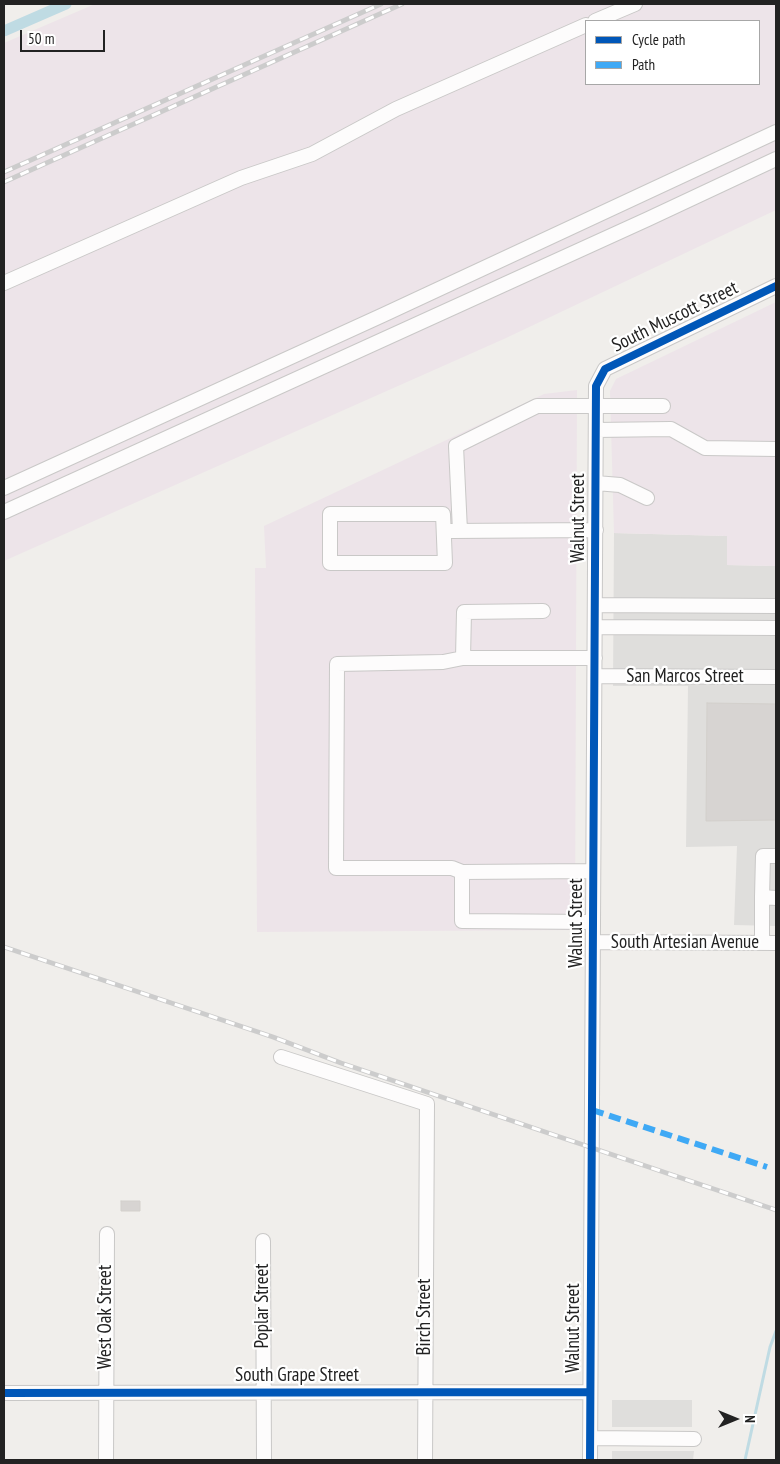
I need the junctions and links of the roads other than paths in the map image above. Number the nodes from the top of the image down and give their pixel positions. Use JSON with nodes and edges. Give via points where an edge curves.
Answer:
{"nodes":[{"id":1,"x":635,"y":4,"type":"edge"},
{"id":2,"x":597,"y":20,"type":"edge"},
{"id":3,"x":585,"y":25,"type":"edge"},
{"id":4,"x":776,"y":132,"type":"edge"},
{"id":5,"x":776,"y":159,"type":"edge"},
{"id":6,"x":4,"y":283,"type":"edge"},
{"id":7,"x":776,"y":286,"type":"edge"},
{"id":8,"x":596,"y":386,"type":"joint"},
{"id":9,"x":596,"y":406,"type":"junction"},
{"id":10,"x":663,"y":406,"type":"dead end"},
{"id":11,"x":596,"y":430,"type":"junction"},
{"id":12,"x":776,"y":449,"type":"edge"},
{"id":13,"x":596,"y":483,"type":"junction"},
{"id":14,"x":4,"y":488,"type":"edge"},
{"id":15,"x":647,"y":498,"type":"dead end"},
{"id":16,"x":4,"y":512,"type":"edge"},
{"id":17,"x":596,"y":530,"type":"junction"},
{"id":18,"x":444,"y":531,"type":"junction"},
{"id":19,"x":460,"y":531,"type":"junction"},
{"id":20,"x":595,"y":605,"type":"junction"},
{"id":21,"x":698,"y":605,"type":"junction"},
{"id":22,"x":776,"y":606,"type":"edge"},
{"id":23,"x":544,"y":611,"type":"dead end"},
{"id":24,"x":595,"y":627,"type":"junction"},
{"id":25,"x":697,"y":628,"type":"junction"},
{"id":26,"x":776,"y":628,"type":"edge"},
{"id":27,"x":463,"y":658,"type":"junction"},
{"id":28,"x":595,"y":658,"type":"junction"},
{"id":29,"x":595,"y":676,"type":"junction"},
{"id":30,"x":776,"y":678,"type":"edge"},
{"id":31,"x":776,"y":856,"type":"edge"},
{"id":32,"x":593,"y":871,"type":"junction"},
{"id":33,"x":462,"y":872,"type":"junction"},
{"id":34,"x":769,"y":898,"type":"edge"},
{"id":35,"x":593,"y":922,"type":"junction"},
{"id":36,"x":593,"y":942,"type":"junction"},
{"id":37,"x":769,"y":943,"type":"edge"},
{"id":38,"x":281,"y":1057,"type":"dead end"},
{"id":39,"x":107,"y":1234,"type":"dead end"},
{"id":40,"x":263,"y":1242,"type":"dead end"},
{"id":41,"x":425,"y":1391,"type":"junction"},
{"id":42,"x":264,"y":1392,"type":"junction"},
{"id":43,"x":590,"y":1392,"type":"junction"},
{"id":44,"x":4,"y":1393,"type":"edge"},
{"id":45,"x":106,"y":1393,"type":"junction"},
{"id":46,"x":590,"y":1438,"type":"junction"},
{"id":47,"x":694,"y":1439,"type":"dead end"},
{"id":48,"x":106,"y":1460,"type":"edge"},
{"id":49,"x":264,"y":1460,"type":"edge"},
{"id":50,"x":425,"y":1460,"type":"edge"},
{"id":51,"x":590,"y":1460,"type":"edge"}],
"edges":[{"from":1,"to":2,"type":"street"},
{"from":3,"to":6,"type":"street","via":[[396,109],[312,154],[241,178]]},
{"from":4,"to":14,"type":"street","via":[[383,316]]},
{"from":5,"to":16,"type":"street"},
{"from":7,"to":8,"type":"street","name":"South Muscott Street","via":[[605,369]]},
{"from":8,"to":9,"type":"street","name":"Walnut Street"},
{"from":9,"to":10,"type":"street"},
{"from":9,"to":11,"type":"street","name":"Walnut Street"},
{"from":9,"to":19,"type":"street","via":[[537,406],[456,446]]},
{"from":11,"to":12,"type":"street","via":[[671,429],[705,448]]},
{"from":11,"to":13,"type":"street","name":"Walnut Street"},
{"from":13,"to":15,"type":"street","via":[[620,485]]},
{"from":13,"to":17,"type":"street","name":"Walnut Street"},
{"from":17,"to":19,"type":"street"},
{"from":17,"to":20,"type":"street","name":"Walnut Street"},
{"from":18,"to":18,"type":"street","via":[[443,514],[330,514],[330,563],[445,563]]},
{"from":18,"to":19,"type":"street"},
{"from":20,"to":21,"type":"street"},
{"from":20,"to":24,"type":"street","name":"Walnut Street"},
{"from":21,"to":22,"type":"street"},
{"from":21,"to":25,"type":"street"},
{"from":23,"to":27,"type":"street","via":[[464,612]]},
{"from":24,"to":25,"type":"street"},
{"from":24,"to":28,"type":"street","name":"Walnut Street"},
{"from":25,"to":26,"type":"street"},
{"from":27,"to":28,"type":"street"},
{"from":27,"to":33,"type":"street","via":[[443,662],[337,664],[336,868],[452,868]]},
{"from":28,"to":29,"type":"street","name":"Walnut Street"},
{"from":29,"to":30,"type":"street","name":"San Marcos Street"},
{"from":29,"to":32,"type":"street","name":"Walnut Street"},
{"from":31,"to":34,"type":"street","via":[[763,856]]},
{"from":32,"to":33,"type":"street"},
{"from":32,"to":35,"type":"street","name":"Walnut Street"},
{"from":33,"to":35,"type":"street","via":[[462,921]]},
{"from":34,"to":37,"type":"street"},
{"from":35,"to":36,"type":"street","name":"Walnut Street"},
{"from":36,"to":37,"type":"street","name":"South Artesian Avenue"},
{"from":36,"to":43,"type":"street","name":"Walnut Street"},
{"from":38,"to":41,"type":"street","name":"Birch Street","via":[[427,1104]]},
{"from":39,"to":45,"type":"street","name":"West Oak Street"},
{"from":40,"to":42,"type":"street","name":"Poplar Street"},
{"from":41,"to":42,"type":"street","name":"South Grape Street"},
{"from":41,"to":43,"type":"street","name":"South Grape Street"},
{"from":41,"to":50,"type":"street","name":"Birch Street"},
{"from":42,"to":45,"type":"street","name":"South Grape Street"},
{"from":42,"to":49,"type":"street","name":"Poplar Street"},
{"from":43,"to":46,"type":"street","name":"Walnut Street"},
{"from":44,"to":45,"type":"street","name":"South Grape Street"},
{"from":45,"to":48,"type":"street","name":"West Oak Street"},
{"from":46,"to":47,"type":"street"},
{"from":46,"to":51,"type":"street","name":"Walnut Street"}]}
